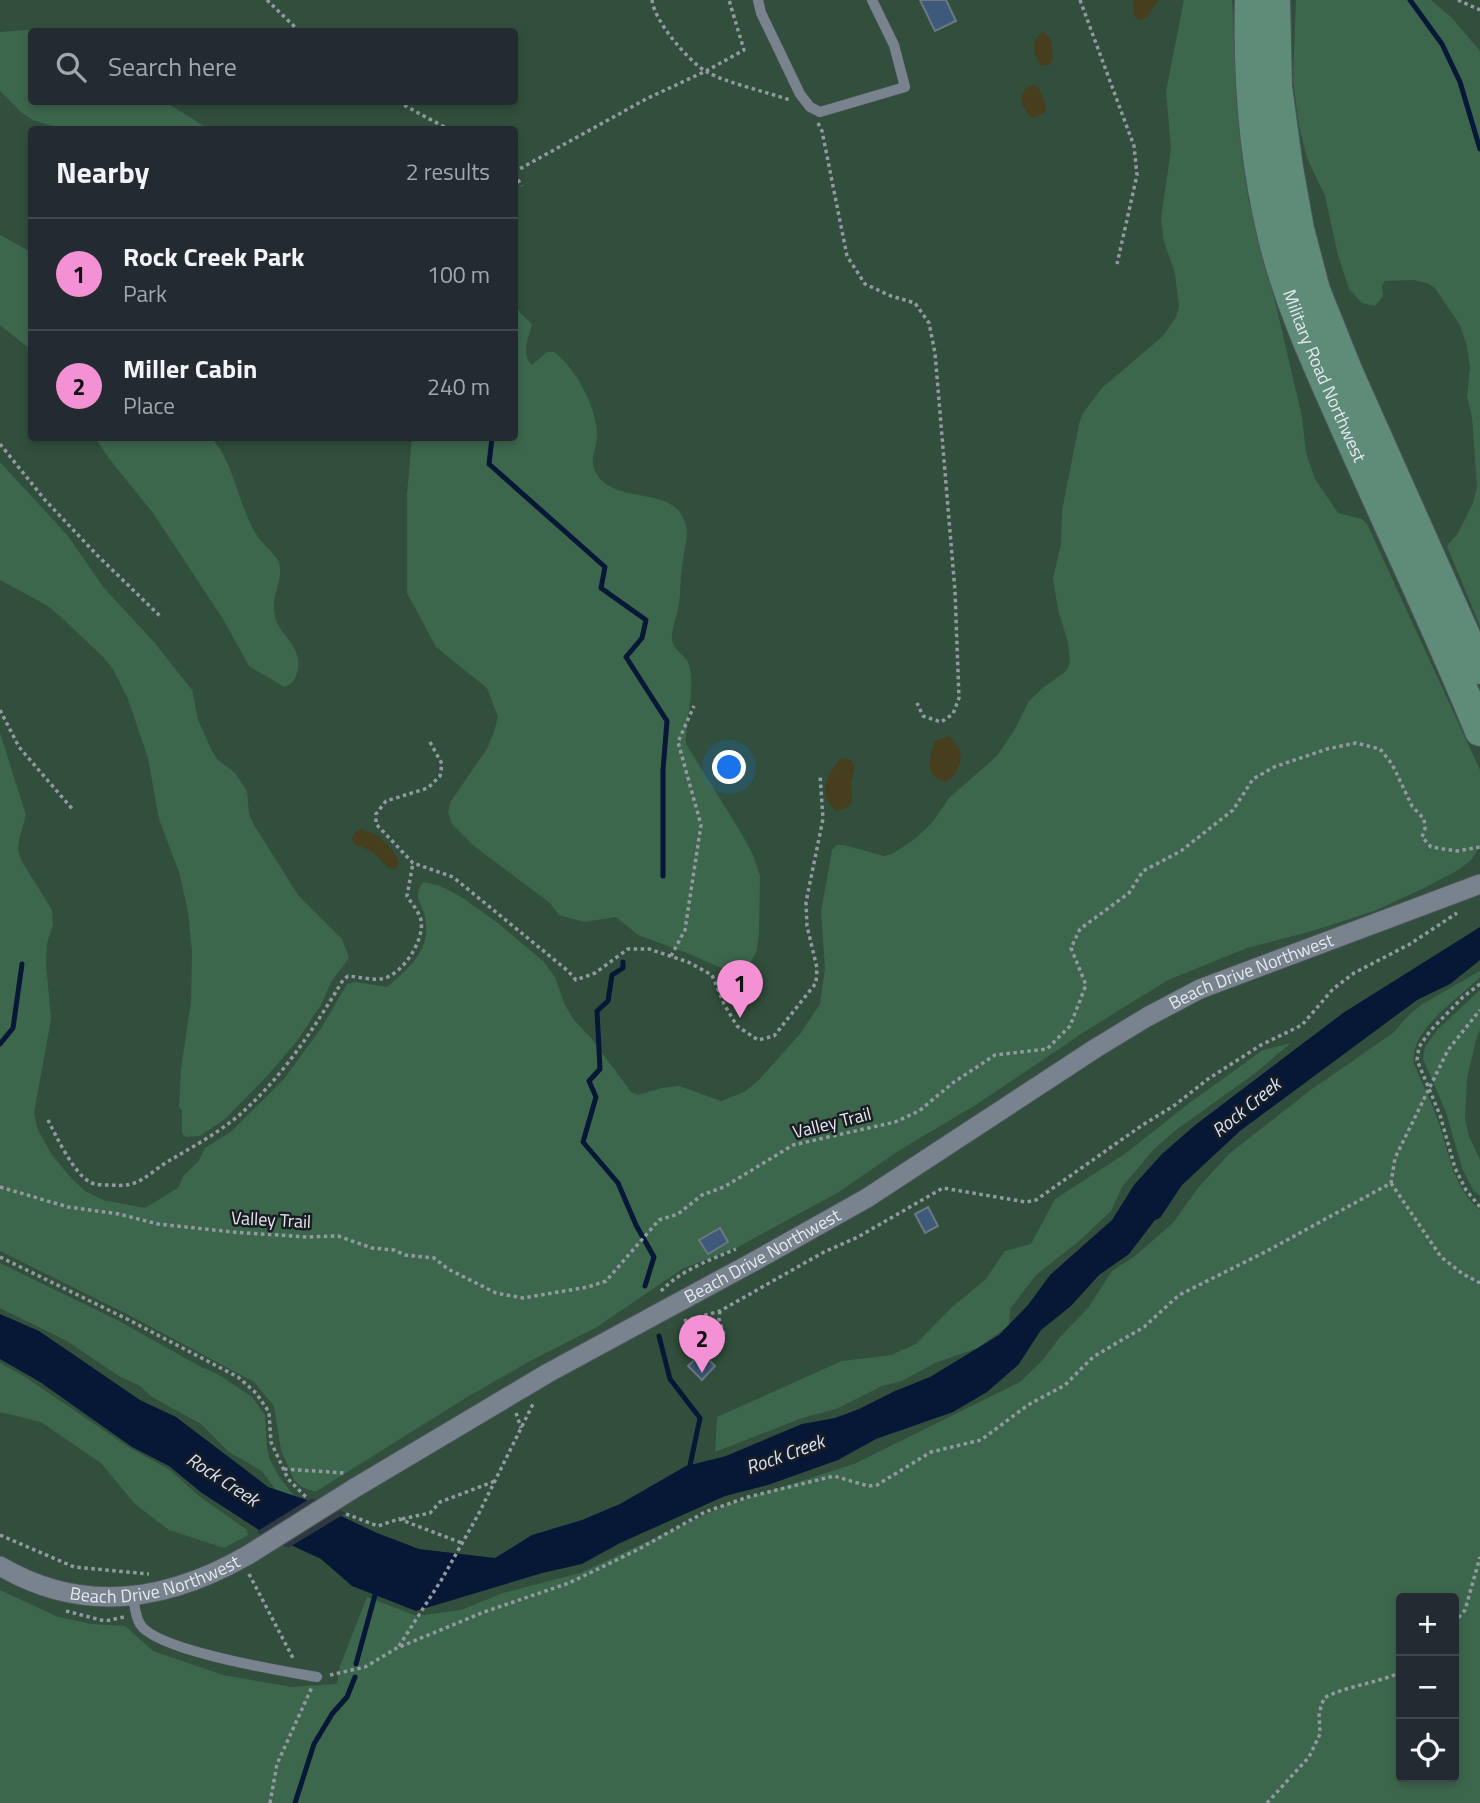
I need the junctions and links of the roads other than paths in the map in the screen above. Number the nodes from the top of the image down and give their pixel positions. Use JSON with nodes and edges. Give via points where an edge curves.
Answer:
{"nodes":[{"id":1,"x":758,"y":0,"type":"edge"},
{"id":2,"x":872,"y":0,"type":"edge"},
{"id":3,"x":1250,"y":0,"type":"edge"},
{"id":4,"x":1275,"y":0,"type":"edge"},
{"id":5,"x":1480,"y":669,"type":"edge"},
{"id":6,"x":1480,"y":731,"type":"edge"},
{"id":7,"x":1480,"y":884,"type":"edge"},
{"id":8,"x":0,"y":1566,"type":"edge"},
{"id":9,"x":134,"y":1597,"type":"junction"},
{"id":10,"x":317,"y":1677,"type":"road end"}],
"edges":[{"from":1,"to":2,"type":"lane","via":[[800,94],[820,112],[905,87],[894,45]]},
{"from":3,"to":6,"type":"main road","name":"Military Road Northwest","via":[[1256,145],[1285,279],[1324,380]]},
{"from":4,"to":5,"type":"main road","name":"Military Road Northwest","via":[[1277,87],[1288,168],[1315,290]]},
{"from":7,"to":9,"type":"street","name":"Beach Drive Northwest","bridge":true,"via":[[1200,989],[1096,1048],[867,1198],[548,1373],[356,1488],[247,1562],[166,1591]]},
{"from":8,"to":9,"type":"street","name":"Beach Drive Northwest","via":[[55,1588]]},
{"from":9,"to":10,"type":"lane","via":[[140,1624],[153,1635],[207,1656]]}]}
